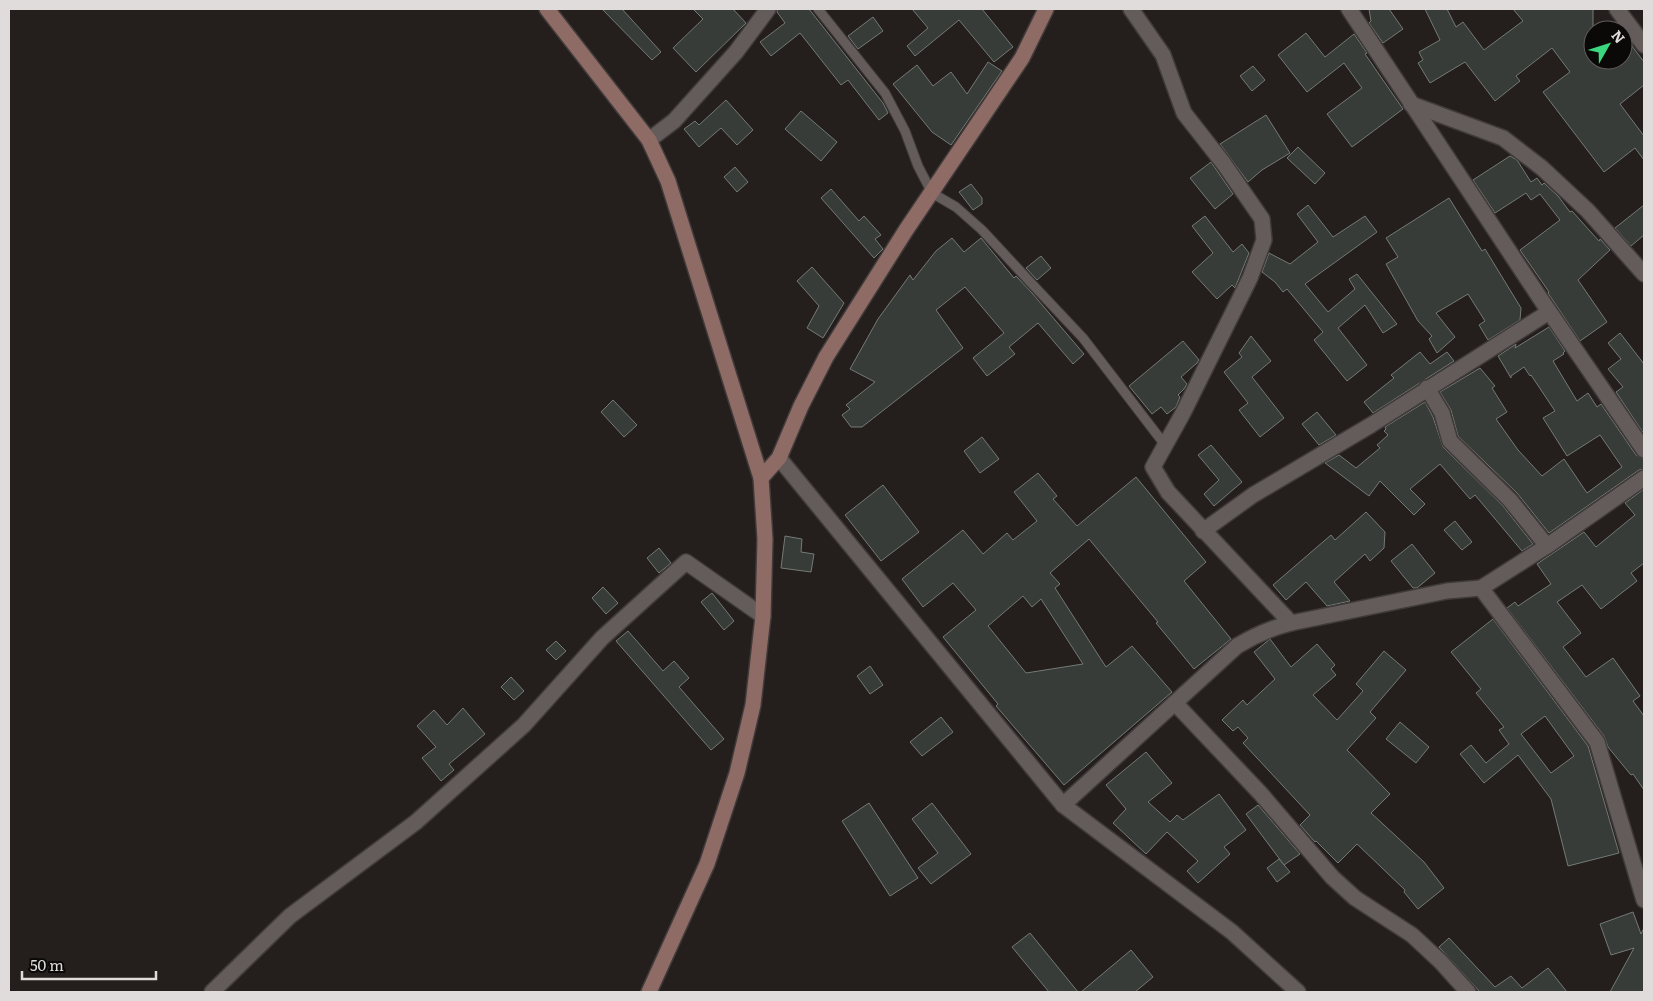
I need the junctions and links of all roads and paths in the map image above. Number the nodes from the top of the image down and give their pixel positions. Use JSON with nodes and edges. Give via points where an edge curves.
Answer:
{"nodes":[{"id":1,"x":547,"y":9,"type":"edge"},
{"id":2,"x":768,"y":9,"type":"edge"},
{"id":3,"x":818,"y":9,"type":"edge"},
{"id":4,"x":1046,"y":9,"type":"edge"},
{"id":5,"x":1131,"y":9,"type":"edge"},
{"id":6,"x":1349,"y":9,"type":"edge"},
{"id":7,"x":1617,"y":9,"type":"edge"},
{"id":8,"x":1644,"y":45,"type":"edge"},
{"id":9,"x":1411,"y":104,"type":"junction"},
{"id":10,"x":649,"y":140,"type":"junction"},
{"id":11,"x":932,"y":193,"type":"junction"},
{"id":12,"x":1644,"y":274,"type":"edge"},
{"id":13,"x":1549,"y":312,"type":"junction"},
{"id":14,"x":1427,"y":388,"type":"junction"},
{"id":15,"x":1165,"y":445,"type":"junction"},
{"id":16,"x":1644,"y":450,"type":"edge"},
{"id":17,"x":778,"y":458,"type":"junction"},
{"id":18,"x":761,"y":478,"type":"junction"},
{"id":19,"x":1644,"y":478,"type":"edge"},
{"id":20,"x":1203,"y":531,"type":"junction"},
{"id":21,"x":1547,"y":546,"type":"junction"},
{"id":22,"x":1480,"y":588,"type":"junction"},
{"id":23,"x":763,"y":616,"type":"junction"},
{"id":24,"x":1291,"y":624,"type":"junction"},
{"id":25,"x":1175,"y":703,"type":"junction"},
{"id":26,"x":1063,"y":805,"type":"junction"},
{"id":27,"x":1644,"y":900,"type":"edge"},
{"id":28,"x":212,"y":992,"type":"edge"},
{"id":29,"x":649,"y":992,"type":"edge"},
{"id":30,"x":1298,"y":992,"type":"edge"},
{"id":31,"x":1468,"y":992,"type":"edge"}],
"edges":[{"from":1,"to":10,"type":"street"},
{"from":2,"to":10,"type":"street","via":[[736,52],[674,120]]},
{"from":3,"to":11,"type":"lane","via":[[885,93]]},
{"from":4,"to":11,"type":"street","via":[[1022,58]]},
{"from":5,"to":15,"type":"street","via":[[1163,55],[1184,113],[1262,219],[1264,240],[1250,278]]},
{"from":6,"to":9,"type":"street"},
{"from":7,"to":8,"type":"street"},
{"from":9,"to":12,"type":"street","via":[[1502,138],[1542,168],[1588,211]]},
{"from":9,"to":13,"type":"street"},
{"from":10,"to":18,"type":"street","via":[[668,181]]},
{"from":11,"to":15,"type":"lane","via":[[956,207],[982,230],[1082,338]]},
{"from":11,"to":17,"type":"street","via":[[826,357]]},
{"from":13,"to":14,"type":"street"},
{"from":13,"to":16,"type":"street"},
{"from":14,"to":20,"type":"street","via":[[1253,495]]},
{"from":14,"to":21,"type":"street","via":[[1442,413],[1450,441],[1510,500]]},
{"from":15,"to":20,"type":"street","via":[[1152,467],[1168,492]]},
{"from":17,"to":18,"type":"street"},
{"from":17,"to":26,"type":"street"},
{"from":18,"to":23,"type":"street","via":[[765,539]]},
{"from":19,"to":21,"type":"street"},
{"from":20,"to":24,"type":"street"},
{"from":21,"to":22,"type":"street"},
{"from":22,"to":24,"type":"street","via":[[1447,591]]},
{"from":22,"to":27,"type":"street","via":[[1597,742]]},
{"from":23,"to":28,"type":"street","via":[[686,562],[602,638],[524,725],[416,822],[290,916]]},
{"from":23,"to":29,"type":"street","via":[[753,705],[736,773],[707,864]]},
{"from":24,"to":25,"type":"street","via":[[1271,628],[1237,646]]},
{"from":25,"to":26,"type":"street"},
{"from":25,"to":31,"type":"street","via":[[1261,794],[1332,877],[1354,898],[1412,935]]},
{"from":26,"to":30,"type":"street","via":[[1232,932]]}]}
